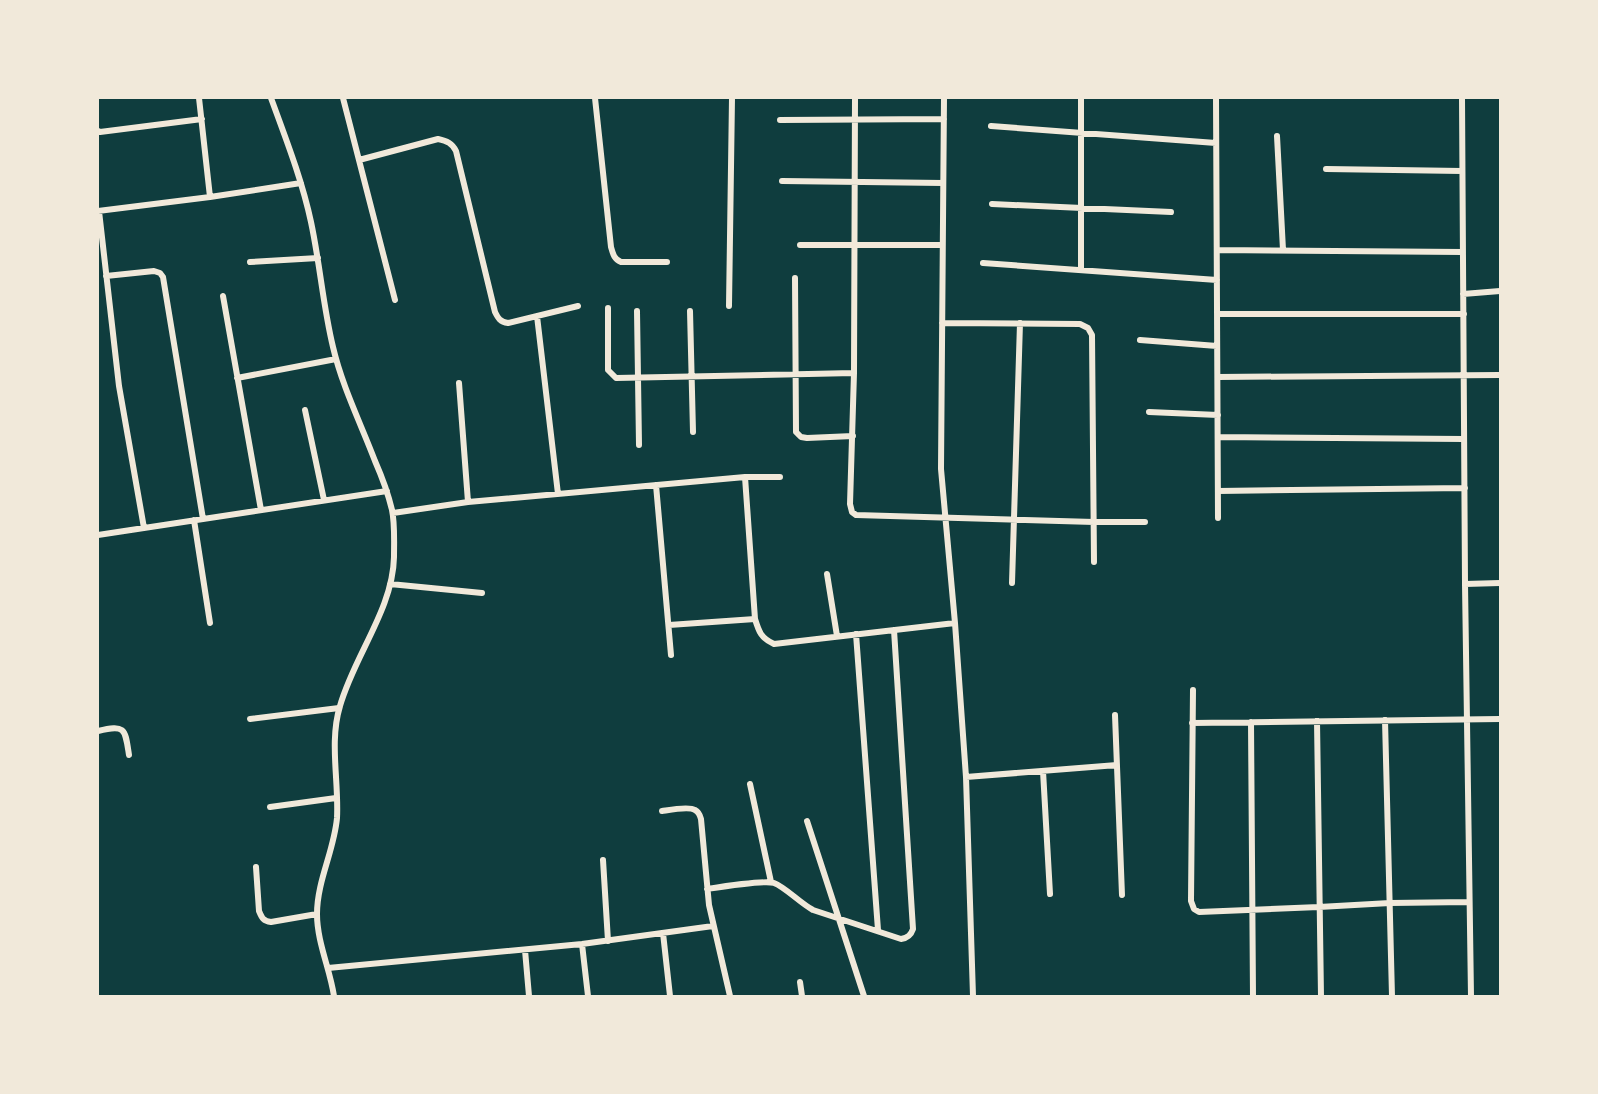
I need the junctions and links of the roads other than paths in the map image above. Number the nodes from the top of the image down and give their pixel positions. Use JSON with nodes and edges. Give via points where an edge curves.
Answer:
{"nodes":[{"id":1,"x":200,"y":98,"type":"edge"},
{"id":2,"x":271,"y":98,"type":"edge"},
{"id":3,"x":343,"y":98,"type":"edge"},
{"id":4,"x":595,"y":98,"type":"edge"},
{"id":5,"x":732,"y":98,"type":"edge"},
{"id":6,"x":855,"y":98,"type":"edge"},
{"id":7,"x":944,"y":98,"type":"edge"},
{"id":8,"x":1081,"y":98,"type":"edge"},
{"id":9,"x":1216,"y":98,"type":"edge"},
{"id":10,"x":1462,"y":98,"type":"edge"},
{"id":11,"x":202,"y":119,"type":"junction"},
{"id":12,"x":944,"y":119,"type":"junction"},
{"id":13,"x":780,"y":120,"type":"dead end"},
{"id":14,"x":855,"y":120,"type":"junction"},
{"id":15,"x":991,"y":126,"type":"dead end"},
{"id":16,"x":98,"y":131,"type":"edge"},
{"id":17,"x":1081,"y":133,"type":"junction"},
{"id":18,"x":1277,"y":136,"type":"dead end"},
{"id":19,"x":1216,"y":143,"type":"junction"},
{"id":20,"x":359,"y":160,"type":"junction"},
{"id":21,"x":1326,"y":169,"type":"dead end"},
{"id":22,"x":1462,"y":171,"type":"junction"},
{"id":23,"x":782,"y":181,"type":"dead end"},
{"id":24,"x":855,"y":182,"type":"junction"},
{"id":25,"x":301,"y":183,"type":"junction"},
{"id":26,"x":943,"y":183,"type":"junction"},
{"id":27,"x":210,"y":197,"type":"junction"},
{"id":28,"x":993,"y":204,"type":"dead end"},
{"id":29,"x":1081,"y":208,"type":"junction"},
{"id":30,"x":98,"y":211,"type":"edge"},
{"id":31,"x":1171,"y":212,"type":"dead end"},
{"id":32,"x":800,"y":245,"type":"dead end"},
{"id":33,"x":855,"y":245,"type":"junction"},
{"id":34,"x":942,"y":245,"type":"junction"},
{"id":35,"x":1217,"y":250,"type":"junction"},
{"id":36,"x":1283,"y":250,"type":"junction"},
{"id":37,"x":1463,"y":252,"type":"junction"},
{"id":38,"x":318,"y":258,"type":"junction"},
{"id":39,"x":250,"y":262,"type":"dead end"},
{"id":40,"x":667,"y":262,"type":"dead end"},
{"id":41,"x":983,"y":263,"type":"dead end"},
{"id":42,"x":1081,"y":270,"type":"junction"},
{"id":43,"x":106,"y":276,"type":"junction"},
{"id":44,"x":795,"y":278,"type":"dead end"},
{"id":45,"x":1217,"y":280,"type":"junction"},
{"id":46,"x":1500,"y":291,"type":"edge"},
{"id":47,"x":1463,"y":294,"type":"junction"},
{"id":48,"x":223,"y":296,"type":"dead end"},
{"id":49,"x":394,"y":300,"type":"dead end"},
{"id":50,"x":578,"y":306,"type":"dead end"},
{"id":51,"x":729,"y":306,"type":"dead end"},
{"id":52,"x":608,"y":308,"type":"dead end"},
{"id":53,"x":690,"y":310,"type":"dead end"},
{"id":54,"x":637,"y":311,"type":"dead end"},
{"id":55,"x":1217,"y":314,"type":"junction"},
{"id":56,"x":1464,"y":314,"type":"junction"},
{"id":57,"x":537,"y":316,"type":"junction"},
{"id":58,"x":942,"y":323,"type":"junction"},
{"id":59,"x":1020,"y":323,"type":"junction"},
{"id":60,"x":1140,"y":340,"type":"dead end"},
{"id":61,"x":1218,"y":346,"type":"junction"},
{"id":62,"x":336,"y":359,"type":"junction"},
{"id":63,"x":854,"y":373,"type":"junction"},
{"id":64,"x":795,"y":375,"type":"junction"},
{"id":65,"x":1464,"y":375,"type":"junction"},
{"id":66,"x":1500,"y":375,"type":"edge"},
{"id":67,"x":692,"y":377,"type":"junction"},
{"id":68,"x":1218,"y":377,"type":"junction"},
{"id":69,"x":237,"y":378,"type":"junction"},
{"id":70,"x":638,"y":378,"type":"junction"},
{"id":71,"x":459,"y":383,"type":"dead end"},
{"id":72,"x":305,"y":410,"type":"dead end"},
{"id":73,"x":1149,"y":412,"type":"dead end"},
{"id":74,"x":1218,"y":415,"type":"junction"},
{"id":75,"x":693,"y":432,"type":"dead end"},
{"id":76,"x":853,"y":436,"type":"junction"},
{"id":77,"x":1218,"y":437,"type":"junction"},
{"id":78,"x":1464,"y":439,"type":"junction"},
{"id":79,"x":639,"y":445,"type":"dead end"},
{"id":80,"x":745,"y":477,"type":"junction"},
{"id":81,"x":780,"y":477,"type":"dead end"},
{"id":82,"x":656,"y":485,"type":"junction"},
{"id":83,"x":1465,"y":489,"type":"junction"},
{"id":84,"x":387,"y":490,"type":"junction"},
{"id":85,"x":1218,"y":491,"type":"junction"},
{"id":86,"x":558,"y":494,"type":"junction"},
{"id":87,"x":324,"y":500,"type":"junction"},
{"id":88,"x":468,"y":502,"type":"junction"},
{"id":89,"x":261,"y":510,"type":"junction"},
{"id":90,"x":393,"y":513,"type":"junction"},
{"id":91,"x":945,"y":517,"type":"junction"},
{"id":92,"x":1218,"y":518,"type":"dead end"},
{"id":93,"x":203,"y":519,"type":"junction"},
{"id":94,"x":1014,"y":519,"type":"junction"},
{"id":95,"x":194,"y":520,"type":"junction"},
{"id":96,"x":1094,"y":522,"type":"junction"},
{"id":97,"x":1145,"y":522,"type":"dead end"},
{"id":98,"x":144,"y":528,"type":"junction"},
{"id":99,"x":98,"y":535,"type":"edge"},
{"id":100,"x":1094,"y":562,"type":"dead end"},
{"id":101,"x":827,"y":574,"type":"dead end"},
{"id":102,"x":1012,"y":583,"type":"dead end"},
{"id":103,"x":1500,"y":583,"type":"edge"},
{"id":104,"x":390,"y":584,"type":"junction"},
{"id":105,"x":1465,"y":584,"type":"junction"},
{"id":106,"x":482,"y":593,"type":"dead end"},
{"id":107,"x":755,"y":620,"type":"junction"},
{"id":108,"x":210,"y":623,"type":"dead end"},
{"id":109,"x":955,"y":623,"type":"junction"},
{"id":110,"x":669,"y":625,"type":"junction"},
{"id":111,"x":894,"y":630,"type":"junction"},
{"id":112,"x":856,"y":634,"type":"junction"},
{"id":113,"x":837,"y":636,"type":"junction"},
{"id":114,"x":671,"y":655,"type":"dead end"},
{"id":115,"x":1192,"y":690,"type":"dead end"},
{"id":116,"x":339,"y":708,"type":"junction"},
{"id":117,"x":1115,"y":715,"type":"dead end"},
{"id":118,"x":250,"y":719,"type":"dead end"},
{"id":119,"x":1467,"y":719,"type":"junction"},
{"id":120,"x":1500,"y":719,"type":"edge"},
{"id":121,"x":1385,"y":720,"type":"junction"},
{"id":122,"x":1317,"y":721,"type":"junction"},
{"id":123,"x":1251,"y":722,"type":"junction"},
{"id":124,"x":1192,"y":723,"type":"junction"},
{"id":125,"x":98,"y":731,"type":"edge"},
{"id":126,"x":129,"y":755,"type":"dead end"},
{"id":127,"x":1117,"y":765,"type":"junction"},
{"id":128,"x":1043,"y":771,"type":"junction"},
{"id":129,"x":966,"y":777,"type":"junction"},
{"id":130,"x":750,"y":784,"type":"dead end"},
{"id":131,"x":336,"y":798,"type":"junction"},
{"id":132,"x":270,"y":807,"type":"dead end"},
{"id":133,"x":662,"y":811,"type":"dead end"},
{"id":134,"x":807,"y":822,"type":"dead end"},
{"id":135,"x":603,"y":860,"type":"dead end"},
{"id":136,"x":256,"y":867,"type":"dead end"},
{"id":137,"x":771,"y":882,"type":"junction"},
{"id":138,"x":707,"y":889,"type":"junction"},
{"id":139,"x":1050,"y":894,"type":"dead end"},
{"id":140,"x":1122,"y":895,"type":"dead end"},
{"id":141,"x":1469,"y":902,"type":"junction"},
{"id":142,"x":1389,"y":903,"type":"junction"},
{"id":143,"x":1319,"y":908,"type":"junction"},
{"id":144,"x":1253,"y":909,"type":"junction"},
{"id":145,"x":317,"y":914,"type":"junction"},
{"id":146,"x":839,"y":918,"type":"junction"},
{"id":147,"x":713,"y":926,"type":"junction"},
{"id":148,"x":878,"y":930,"type":"junction"},
{"id":149,"x":663,"y":933,"type":"junction"},
{"id":150,"x":608,"y":941,"type":"junction"},
{"id":151,"x":582,"y":944,"type":"junction"},
{"id":152,"x":525,"y":950,"type":"junction"},
{"id":153,"x":328,"y":968,"type":"junction"},
{"id":154,"x":800,"y":982,"type":"dead end"},
{"id":155,"x":334,"y":996,"type":"edge"},
{"id":156,"x":529,"y":996,"type":"edge"},
{"id":157,"x":588,"y":996,"type":"edge"},
{"id":158,"x":670,"y":996,"type":"edge"},
{"id":159,"x":730,"y":996,"type":"edge"},
{"id":160,"x":802,"y":996,"type":"edge"},
{"id":161,"x":864,"y":996,"type":"edge"},
{"id":162,"x":973,"y":996,"type":"edge"},
{"id":163,"x":1253,"y":996,"type":"edge"},
{"id":164,"x":1321,"y":996,"type":"edge"},
{"id":165,"x":1392,"y":996,"type":"edge"},
{"id":166,"x":1471,"y":996,"type":"edge"}],
"edges":[{"from":1,"to":11,"type":"street"},
{"from":2,"to":25,"type":"street"},
{"from":3,"to":20,"type":"street"},
{"from":4,"to":40,"type":"street","via":[[613,255],[621,262]]},
{"from":5,"to":51,"type":"street"},
{"from":6,"to":14,"type":"street"},
{"from":7,"to":12,"type":"street"},
{"from":8,"to":17,"type":"street"},
{"from":9,"to":19,"type":"street"},
{"from":10,"to":22,"type":"street"},
{"from":11,"to":16,"type":"street"},
{"from":11,"to":27,"type":"street"},
{"from":12,"to":14,"type":"street"},
{"from":12,"to":26,"type":"street"},
{"from":13,"to":14,"type":"street"},
{"from":14,"to":24,"type":"street"},
{"from":15,"to":17,"type":"street"},
{"from":17,"to":19,"type":"street"},
{"from":17,"to":29,"type":"street"},
{"from":18,"to":36,"type":"street"},
{"from":19,"to":35,"type":"street"},
{"from":20,"to":49,"type":"street"},
{"from":20,"to":57,"type":"street","via":[[438,140],[453,145],[495,312],[502,322],[508,323]]},
{"from":21,"to":22,"type":"street"},
{"from":22,"to":37,"type":"street"},
{"from":23,"to":24,"type":"street"},
{"from":24,"to":26,"type":"street"},
{"from":24,"to":33,"type":"street"},
{"from":25,"to":27,"type":"street"},
{"from":25,"to":38,"type":"street"},
{"from":26,"to":34,"type":"street"},
{"from":27,"to":30,"type":"street"},
{"from":28,"to":29,"type":"street"},
{"from":29,"to":31,"type":"street"},
{"from":29,"to":42,"type":"street"},
{"from":30,"to":43,"type":"street"},
{"from":32,"to":33,"type":"street"},
{"from":33,"to":34,"type":"street"},
{"from":33,"to":63,"type":"street"},
{"from":34,"to":58,"type":"street"},
{"from":35,"to":36,"type":"street"},
{"from":35,"to":45,"type":"street"},
{"from":36,"to":37,"type":"street"},
{"from":37,"to":47,"type":"street"},
{"from":38,"to":39,"type":"street"},
{"from":38,"to":62,"type":"street"},
{"from":41,"to":42,"type":"street"},
{"from":42,"to":45,"type":"street"},
{"from":43,"to":93,"type":"street","via":[[154,271],[163,277]]},
{"from":43,"to":98,"type":"street","via":[[119,386]]},
{"from":44,"to":64,"type":"street"},
{"from":45,"to":55,"type":"street"},
{"from":46,"to":47,"type":"street"},
{"from":47,"to":56,"type":"street"},
{"from":48,"to":69,"type":"street"},
{"from":50,"to":57,"type":"street"},
{"from":52,"to":70,"type":"street","via":[[608,370],[616,378]]},
{"from":53,"to":67,"type":"street"},
{"from":54,"to":70,"type":"street"},
{"from":55,"to":56,"type":"street"},
{"from":55,"to":61,"type":"street"},
{"from":56,"to":65,"type":"street"},
{"from":57,"to":86,"type":"street"},
{"from":58,"to":59,"type":"street"},
{"from":58,"to":91,"type":"street","via":[[941,469]]},
{"from":59,"to":94,"type":"street"},
{"from":59,"to":96,"type":"street","via":[[1080,324],[1092,334]]},
{"from":60,"to":61,"type":"street"},
{"from":61,"to":68,"type":"street"},
{"from":62,"to":69,"type":"street"},
{"from":62,"to":84,"type":"street"},
{"from":63,"to":64,"type":"street"},
{"from":63,"to":76,"type":"street"},
{"from":64,"to":67,"type":"street"},
{"from":64,"to":76,"type":"street","via":[[796,432],[807,438]]},
{"from":65,"to":66,"type":"street"},
{"from":65,"to":68,"type":"street"},
{"from":65,"to":78,"type":"street"},
{"from":67,"to":70,"type":"street"},
{"from":67,"to":75,"type":"street"},
{"from":68,"to":74,"type":"street"},
{"from":69,"to":89,"type":"street"},
{"from":70,"to":79,"type":"street"},
{"from":71,"to":88,"type":"street"},
{"from":72,"to":87,"type":"street"},
{"from":73,"to":74,"type":"street"},
{"from":74,"to":77,"type":"street"},
{"from":76,"to":91,"type":"street","via":[[852,512],[862,517]]},
{"from":77,"to":78,"type":"street"},
{"from":77,"to":85,"type":"street"},
{"from":78,"to":83,"type":"street"},
{"from":80,"to":81,"type":"street"},
{"from":80,"to":82,"type":"street"},
{"from":80,"to":107,"type":"street"},
{"from":82,"to":86,"type":"street"},
{"from":82,"to":110,"type":"street"},
{"from":83,"to":85,"type":"street"},
{"from":83,"to":105,"type":"street"},
{"from":84,"to":87,"type":"street"},
{"from":84,"to":90,"type":"street"},
{"from":85,"to":92,"type":"street"},
{"from":86,"to":88,"type":"street"},
{"from":87,"to":89,"type":"street"},
{"from":88,"to":90,"type":"street"},
{"from":89,"to":93,"type":"street"},
{"from":90,"to":104,"type":"street"},
{"from":91,"to":94,"type":"street"},
{"from":91,"to":109,"type":"street"},
{"from":93,"to":95,"type":"street"},
{"from":94,"to":96,"type":"street"},
{"from":94,"to":102,"type":"street"},
{"from":95,"to":98,"type":"street"},
{"from":95,"to":108,"type":"street"},
{"from":96,"to":97,"type":"street"},
{"from":96,"to":100,"type":"street"},
{"from":98,"to":99,"type":"street"},
{"from":101,"to":113,"type":"street"},
{"from":103,"to":105,"type":"street"},
{"from":104,"to":106,"type":"street"},
{"from":104,"to":116,"type":"street"},
{"from":105,"to":119,"type":"street"},
{"from":107,"to":110,"type":"street"},
{"from":107,"to":113,"type":"street","via":[[759,634],[774,644]]},
{"from":109,"to":111,"type":"street"},
{"from":109,"to":129,"type":"street"},
{"from":110,"to":114,"type":"street"},
{"from":111,"to":112,"type":"street"},
{"from":111,"to":148,"type":"street","via":[[913,929],[901,939]]},
{"from":112,"to":113,"type":"street"},
{"from":112,"to":148,"type":"street"},
{"from":115,"to":124,"type":"street"},
{"from":116,"to":118,"type":"street"},
{"from":116,"to":131,"type":"street"},
{"from":117,"to":127,"type":"street"},
{"from":119,"to":120,"type":"street"},
{"from":119,"to":121,"type":"street"},
{"from":119,"to":141,"type":"street"},
{"from":121,"to":122,"type":"street"},
{"from":121,"to":142,"type":"street"},
{"from":122,"to":123,"type":"street"},
{"from":122,"to":143,"type":"street"},
{"from":123,"to":124,"type":"street"},
{"from":123,"to":144,"type":"street"},
{"from":124,"to":144,"type":"street","via":[[1191,901],[1199,912]]},
{"from":125,"to":126,"type":"street","via":[[113,727],[124,731]]},
{"from":127,"to":128,"type":"street"},
{"from":127,"to":140,"type":"street"},
{"from":128,"to":129,"type":"street"},
{"from":128,"to":139,"type":"street"},
{"from":129,"to":162,"type":"street"},
{"from":130,"to":137,"type":"street"},
{"from":131,"to":132,"type":"street"},
{"from":131,"to":145,"type":"street","via":[[334,836]]},
{"from":133,"to":138,"type":"street","via":[[690,809],[699,813]]},
{"from":134,"to":146,"type":"street"},
{"from":135,"to":150,"type":"street"},
{"from":136,"to":145,"type":"street","via":[[261,918],[271,922]]},
{"from":137,"to":138,"type":"street"},
{"from":137,"to":146,"type":"street","via":[[813,910]]},
{"from":138,"to":147,"type":"street"},
{"from":141,"to":142,"type":"street"},
{"from":141,"to":166,"type":"street"},
{"from":142,"to":143,"type":"street"},
{"from":142,"to":165,"type":"street"},
{"from":143,"to":144,"type":"street"},
{"from":143,"to":164,"type":"street"},
{"from":144,"to":163,"type":"street"},
{"from":145,"to":153,"type":"street","via":[[318,936]]},
{"from":146,"to":148,"type":"street"},
{"from":146,"to":161,"type":"street"},
{"from":147,"to":149,"type":"street"},
{"from":147,"to":159,"type":"street"},
{"from":149,"to":150,"type":"street"},
{"from":149,"to":158,"type":"street"},
{"from":150,"to":151,"type":"street"},
{"from":151,"to":152,"type":"street"},
{"from":151,"to":157,"type":"street"},
{"from":152,"to":153,"type":"street"},
{"from":152,"to":156,"type":"street"},
{"from":153,"to":155,"type":"street"},
{"from":154,"to":160,"type":"street"}]}
